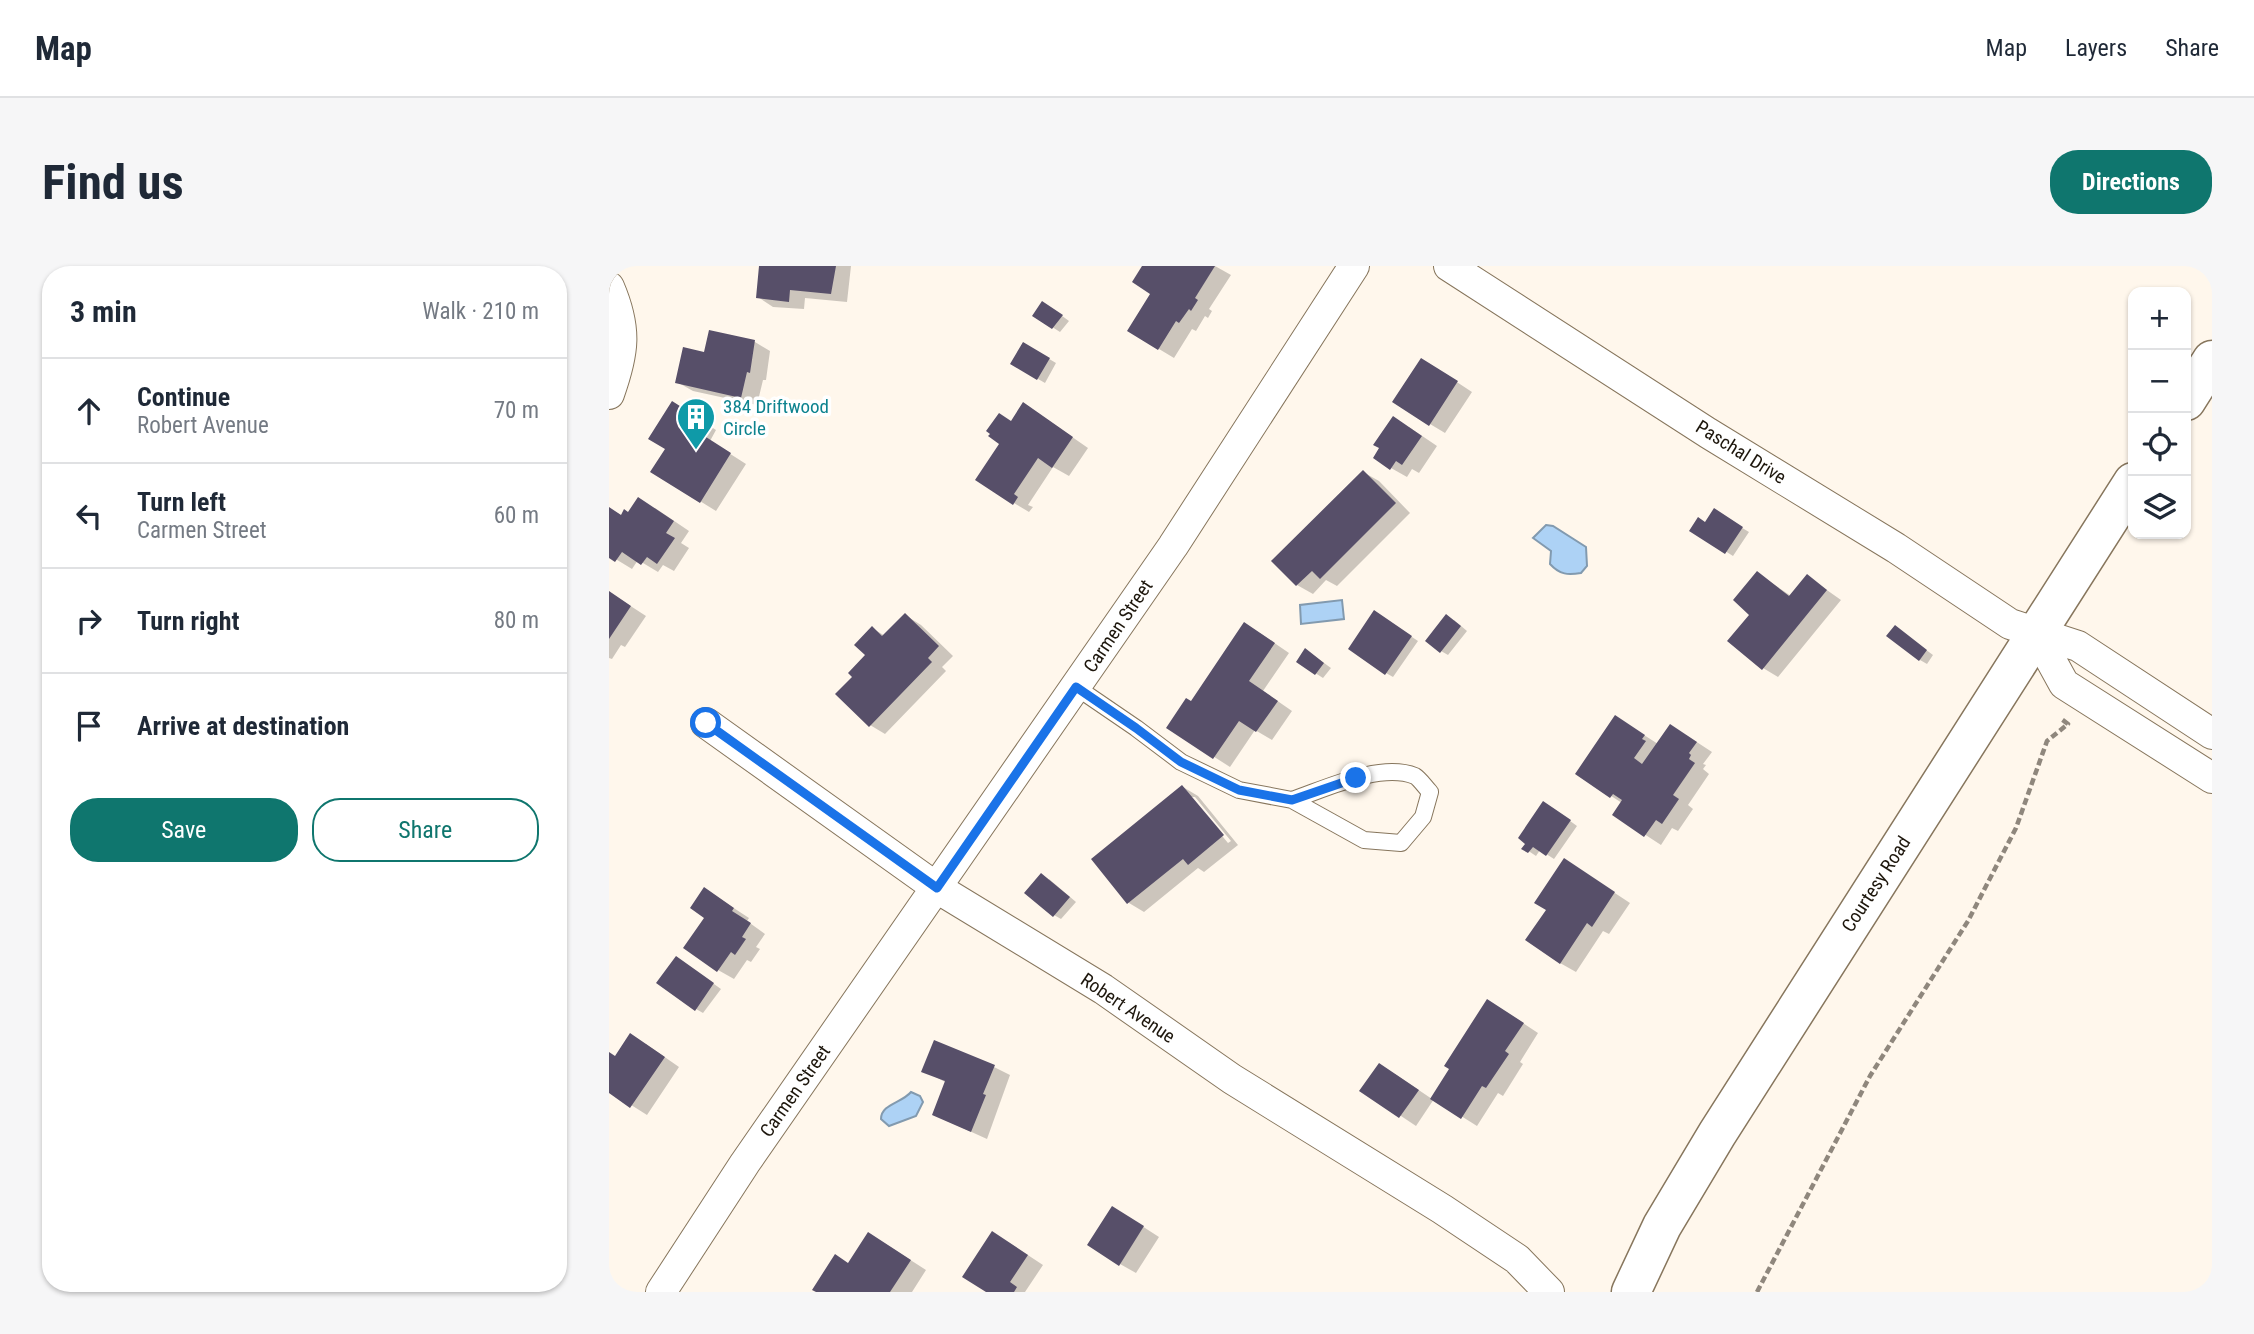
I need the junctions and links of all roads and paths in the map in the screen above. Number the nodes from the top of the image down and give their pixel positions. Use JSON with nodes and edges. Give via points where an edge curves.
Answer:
{"nodes":[{"id":1,"x":1354,"y":266,"type":"edge"},
{"id":2,"x":1449,"y":266,"type":"edge"},
{"id":3,"x":609,"y":287,"type":"edge"},
{"id":4,"x":2212,"y":360,"type":"edge"},
{"id":5,"x":2191,"y":393,"type":"edge"},
{"id":6,"x":609,"y":394,"type":"edge"},
{"id":7,"x":2128,"y":490,"type":"edge"},
{"id":8,"x":2036,"y":633,"type":"junction"},
{"id":9,"x":1076,"y":687,"type":"junction"},
{"id":10,"x":706,"y":723,"type":"dead end"},
{"id":11,"x":2068,"y":724,"type":"dead end"},
{"id":12,"x":2212,"y":734,"type":"edge"},
{"id":13,"x":2212,"y":778,"type":"edge"},
{"id":14,"x":1292,"y":800,"type":"junction"},
{"id":15,"x":937,"y":888,"type":"junction"},
{"id":16,"x":661,"y":1292,"type":"edge"},
{"id":17,"x":1549,"y":1292,"type":"edge"},
{"id":18,"x":1632,"y":1292,"type":"edge"},
{"id":19,"x":1757,"y":1292,"type":"edge"}],
"edges":[{"from":1,"to":9,"type":"street","name":"Carmen Street"},
{"from":2,"to":8,"type":"street","name":"Paschal Drive","via":[[2010,624]]},
{"from":3,"to":6,"type":"street","via":[[620,312],[622,354]]},
{"from":4,"to":5,"type":"main road"},
{"from":7,"to":8,"type":"main road","name":"Courtesy Road"},
{"from":8,"to":12,"type":"street","name":"Paschal Drive","via":[[2078,646]]},
{"from":8,"to":13,"type":"street","via":[[2064,684]]},
{"from":8,"to":18,"type":"main road","name":"Courtesy Road","via":[[1717,1134],[1662,1226]]},
{"from":9,"to":14,"type":"lane","via":[[1181,762],[1239,790]]},
{"from":9,"to":15,"type":"street","name":"Carmen Street"},
{"from":10,"to":15,"type":"street","name":"Robert Avenue"},
{"from":11,"to":19,"type":"path","via":[[2047,740],[2028,799],[1968,921],[1870,1076]]},
{"from":14,"to":14,"type":"lane","via":[[1364,840],[1401,843],[1423,817],[1430,792],[1417,777],[1391,772],[1356,778]]},
{"from":15,"to":16,"type":"street","name":"Carmen Street"},
{"from":15,"to":17,"type":"street","name":"Robert Avenue","via":[[1103,989],[1232,1079],[1464,1224],[1517,1259]]}]}
